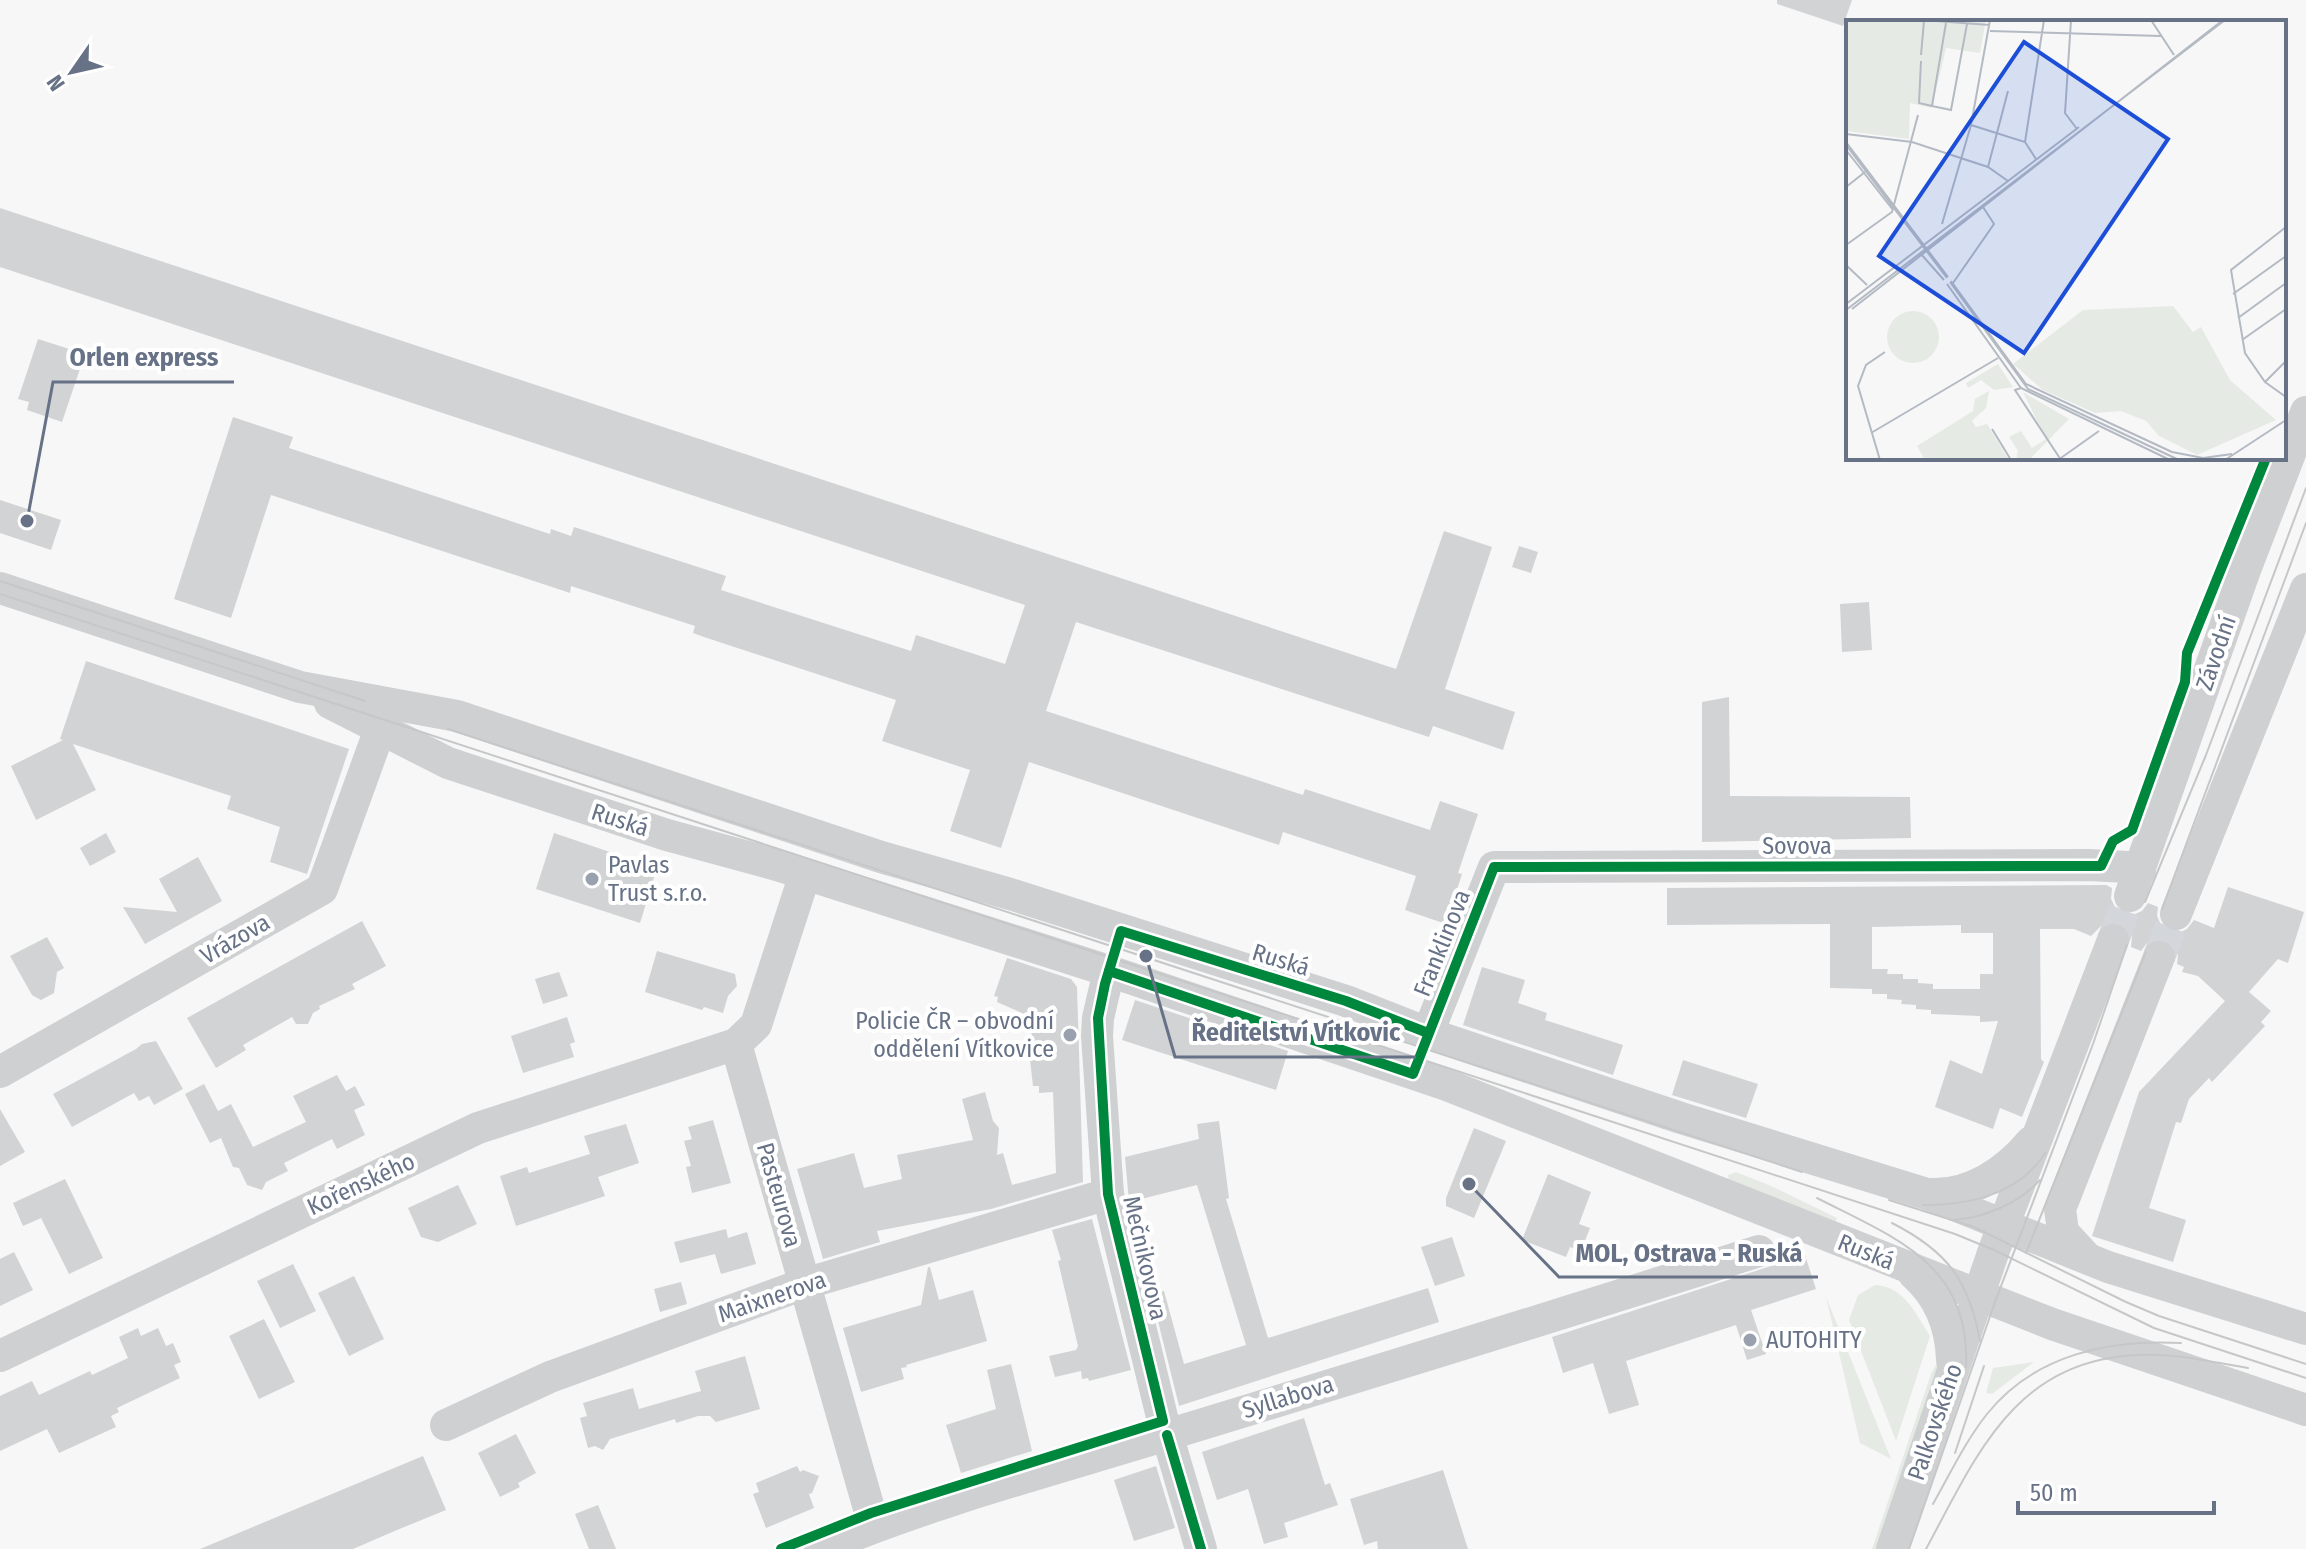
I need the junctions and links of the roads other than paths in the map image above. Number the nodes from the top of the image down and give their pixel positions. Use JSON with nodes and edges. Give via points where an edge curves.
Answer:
{"nodes":[{"id":1,"x":2306,"y":412,"type":"edge"},
{"id":2,"x":0,"y":588,"type":"edge"},
{"id":3,"x":2306,"y":589,"type":"edge"},
{"id":4,"x":300,"y":687,"type":"junction"},
{"id":5,"x":380,"y":729,"type":"junction"},
{"id":6,"x":1494,"y":867,"type":"joint"},
{"id":7,"x":805,"y":874,"type":"junction"},
{"id":8,"x":2135,"y":884,"type":"joint"},
{"id":9,"x":2176,"y":914,"type":"tunnel mouth"},
{"id":10,"x":2113,"y":940,"type":"tunnel mouth"},
{"id":11,"x":2159,"y":957,"type":"tunnel mouth"},
{"id":12,"x":1109,"y":971,"type":"junction"},
{"id":13,"x":1428,"y":1033,"type":"junction"},
{"id":14,"x":736,"y":1044,"type":"junction"},
{"id":15,"x":0,"y":1072,"type":"edge"},
{"id":16,"x":2042,"y":1122,"type":"junction"},
{"id":17,"x":1108,"y":1194,"type":"junction"},
{"id":18,"x":1927,"y":1194,"type":"junction"},
{"id":19,"x":2064,"y":1196,"type":"junction"},
{"id":20,"x":2015,"y":1230,"type":"junction"},
{"id":21,"x":1759,"y":1251,"type":"dead end"},
{"id":22,"x":1991,"y":1257,"type":"junction"},
{"id":23,"x":2088,"y":1259,"type":"junction"},
{"id":24,"x":1894,"y":1263,"type":"junction"},
{"id":25,"x":804,"y":1284,"type":"junction"},
{"id":26,"x":1978,"y":1295,"type":"junction"},
{"id":27,"x":2306,"y":1329,"type":"edge"},
{"id":28,"x":0,"y":1356,"type":"edge"},
{"id":29,"x":1951,"y":1373,"type":"junction"},
{"id":30,"x":2306,"y":1410,"type":"edge"},
{"id":31,"x":446,"y":1425,"type":"dead end"},
{"id":32,"x":1167,"y":1435,"type":"junction"},
{"id":33,"x":874,"y":1526,"type":"junction"},
{"id":34,"x":820,"y":1549,"type":"edge"},
{"id":35,"x":1201,"y":1549,"type":"edge"},
{"id":36,"x":1892,"y":1549,"type":"edge"}],
"edges":[{"from":1,"to":8,"type":"street","name":"Závodní"},
{"from":2,"to":4,"type":"street","name":"Ruská"},
{"from":3,"to":9,"type":"street"},
{"from":4,"to":5,"type":"street","name":"Ruská"},
{"from":4,"to":13,"type":"street","name":"Ruská","via":[[457,716],[881,857],[1346,1001]]},
{"from":5,"to":7,"type":"street","name":"Ruská","via":[[448,763]]},
{"from":5,"to":15,"type":"street","name":"Vrázova","via":[[322,889]]},
{"from":6,"to":8,"type":"street","name":"Sovova","via":[[2088,865],[2128,867]]},
{"from":6,"to":13,"type":"street","name":"Franklinova"},
{"from":7,"to":12,"type":"street","name":"Ruská"},
{"from":7,"to":14,"type":"street","via":[[756,1025]]},
{"from":10,"to":16,"type":"street"},
{"from":11,"to":19,"type":"street"},
{"from":12,"to":17,"type":"street","name":"Mečnikovova","via":[[1097,1036]]},
{"from":12,"to":24,"type":"street","name":"Ruská","via":[[1447,1085]]},
{"from":13,"to":18,"type":"street","name":"Ruská"},
{"from":14,"to":25,"type":"street","name":"Pasteurova"},
{"from":14,"to":28,"type":"street","name":"Kořenského","via":[[478,1128]]},
{"from":16,"to":18,"type":"street","via":[[2021,1154],[1996,1174],[1965,1190]]},
{"from":16,"to":20,"type":"street"},
{"from":17,"to":25,"type":"street","name":"Maixnerova"},
{"from":17,"to":32,"type":"street","name":"Mečnikovova"},
{"from":18,"to":20,"type":"street","name":"Ruská"},
{"from":19,"to":20,"type":"street","via":[[2048,1220]]},
{"from":19,"to":23,"type":"street","via":[[2063,1232]]},
{"from":20,"to":22,"type":"street"},
{"from":20,"to":23,"type":"street","name":"Ruská"},
{"from":21,"to":32,"type":"street","name":"Syllabova"},
{"from":22,"to":24,"type":"street","via":[[1965,1267]]},
{"from":22,"to":26,"type":"street"},
{"from":23,"to":27,"type":"street","name":"Ruská"},
{"from":24,"to":26,"type":"street","name":"Ruská"},
{"from":24,"to":29,"type":"street","via":[[1921,1280],[1944,1313]]},
{"from":25,"to":31,"type":"street","name":"Maixnerova","via":[[550,1377]]},
{"from":25,"to":33,"type":"street","name":"Pasteurova"},
{"from":26,"to":29,"type":"street","name":"Palkovského"},
{"from":26,"to":30,"type":"street","name":"Ruská"},
{"from":29,"to":36,"type":"street","name":"Palkovského"},
{"from":32,"to":33,"type":"street","name":"Syllabova"},
{"from":32,"to":35,"type":"street","name":"Mečnikovova"},
{"from":33,"to":34,"type":"street","name":"Syllabova"}]}
